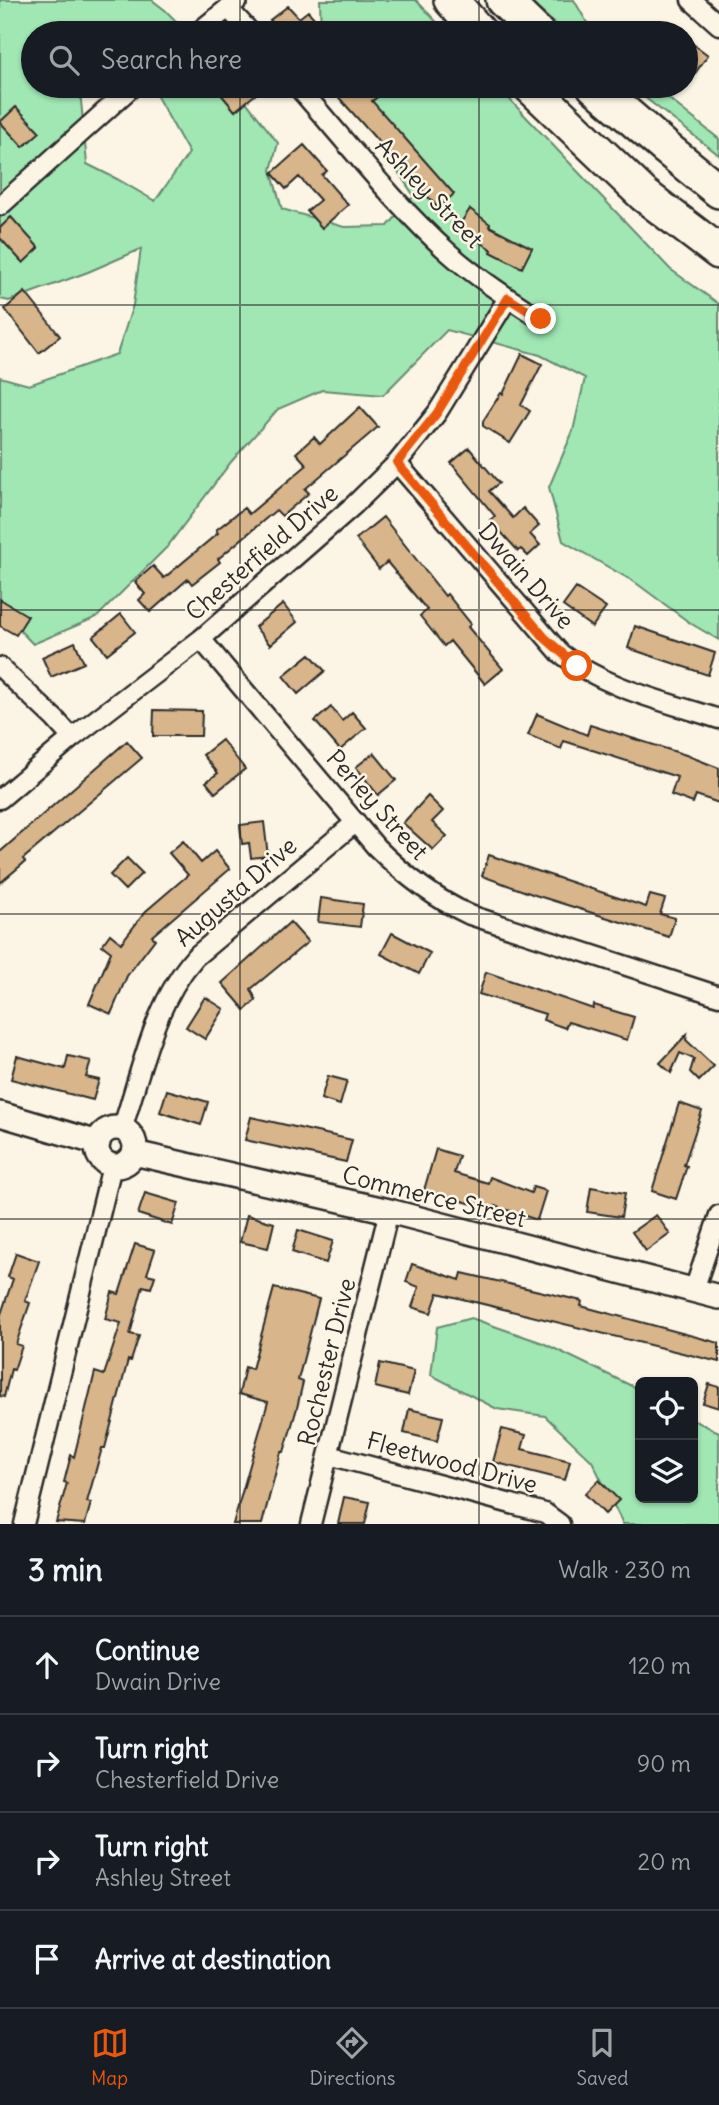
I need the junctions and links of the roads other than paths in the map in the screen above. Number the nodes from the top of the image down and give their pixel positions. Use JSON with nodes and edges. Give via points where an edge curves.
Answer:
{"nodes":[{"id":1,"x":451,"y":0,"type":"edge"},
{"id":2,"x":691,"y":0,"type":"edge"},
{"id":3,"x":233,"y":4,"type":"edge"},
{"id":4,"x":508,"y":5,"type":"edge"},
{"id":5,"x":212,"y":21,"type":"edge"},
{"id":6,"x":244,"y":21,"type":"edge"},
{"id":7,"x":469,"y":21,"type":"edge"},
{"id":8,"x":526,"y":21,"type":"edge"},
{"id":9,"x":719,"y":25,"type":"edge"},
{"id":10,"x":120,"y":98,"type":"edge"},
{"id":11,"x":308,"y":98,"type":"edge"},
{"id":12,"x":543,"y":98,"type":"edge"},
{"id":13,"x":608,"y":98,"type":"edge"},
{"id":14,"x":623,"y":98,"type":"edge"},
{"id":15,"x":719,"y":174,"type":"edge"},
{"id":16,"x":719,"y":191,"type":"edge"},
{"id":17,"x":644,"y":195,"type":"junction"},
{"id":18,"x":0,"y":206,"type":"edge"},
{"id":19,"x":719,"y":252,"type":"edge"},
{"id":20,"x":719,"y":264,"type":"edge"},
{"id":21,"x":508,"y":298,"type":"junction"},
{"id":22,"x":541,"y":319,"type":"dead end"},
{"id":23,"x":397,"y":463,"type":"junction"},
{"id":24,"x":201,"y":639,"type":"junction"},
{"id":25,"x":0,"y":667,"type":"edge"},
{"id":26,"x":719,"y":719,"type":"edge"},
{"id":27,"x":72,"y":738,"type":"junction"},
{"id":28,"x":0,"y":799,"type":"edge"},
{"id":29,"x":356,"y":822,"type":"junction"},
{"id":30,"x":719,"y":996,"type":"edge"},
{"id":31,"x":0,"y":1114,"type":"edge"},
{"id":32,"x":122,"y":1129,"type":"junction"},
{"id":33,"x":97,"y":1143,"type":"junction"},
{"id":34,"x":134,"y":1153,"type":"junction"},
{"id":35,"x":112,"y":1166,"type":"junction"},
{"id":36,"x":389,"y":1212,"type":"junction"},
{"id":37,"x":719,"y":1215,"type":"edge"},
{"id":38,"x":694,"y":1290,"type":"junction"},
{"id":39,"x":719,"y":1297,"type":"edge"},
{"id":40,"x":329,"y":1455,"type":"junction"},
{"id":41,"x":23,"y":1524,"type":"edge"},
{"id":42,"x":311,"y":1524,"type":"edge"},
{"id":43,"x":559,"y":1524,"type":"edge"}],
"edges":[{"from":1,"to":7,"type":"highway"},
{"from":2,"to":9,"type":"street"},
{"from":3,"to":5,"type":"street"},
{"from":3,"to":6,"type":"street"},
{"from":4,"to":8,"type":"highway"},
{"from":10,"to":18,"type":"street"},
{"from":11,"to":21,"type":"street","name":"Ashley Street","via":[[418,223]]},
{"from":12,"to":17,"type":"highway"},
{"from":13,"to":16,"type":"highway"},
{"from":14,"to":15,"type":"highway"},
{"from":17,"to":19,"type":"highway"},
{"from":17,"to":20,"type":"highway"},
{"from":21,"to":22,"type":"street","name":"Ashley Street"},
{"from":21,"to":23,"type":"street","name":"Chesterfield Drive","via":[[437,413]]},
{"from":23,"to":24,"type":"street","name":"Chesterfield Drive"},
{"from":23,"to":26,"type":"street","name":"Dwain Drive","via":[[560,653],[614,686]]},
{"from":24,"to":27,"type":"street","name":"Chesterfield Drive"},
{"from":24,"to":29,"type":"street","name":"Perley Street"},
{"from":25,"to":27,"type":"street"},
{"from":27,"to":28,"type":"street","name":"Chesterfield Drive"},
{"from":29,"to":30,"type":"street","name":"Perley Street","via":[[399,869],[450,906]]},
{"from":29,"to":32,"type":"street","name":"Augusta Drive","via":[[181,973],[160,1010]]},
{"from":31,"to":33,"type":"street"},
{"from":32,"to":33,"type":"street","via":[[109,1130]]},
{"from":32,"to":34,"type":"street","via":[[134,1140]]},
{"from":33,"to":35,"type":"street","via":[[99,1156]]},
{"from":34,"to":35,"type":"street","via":[[125,1164]]},
{"from":34,"to":36,"type":"street","name":"Commerce Street"},
{"from":35,"to":41,"type":"street"},
{"from":36,"to":38,"type":"street","name":"Commerce Street"},
{"from":36,"to":40,"type":"street","name":"Rochester Drive"},
{"from":37,"to":38,"type":"street"},
{"from":38,"to":39,"type":"street","name":"Commerce Street"},
{"from":40,"to":42,"type":"street","name":"Rochester Drive"},
{"from":40,"to":43,"type":"street","name":"Fleetwood Drive","via":[[545,1513]]}]}
